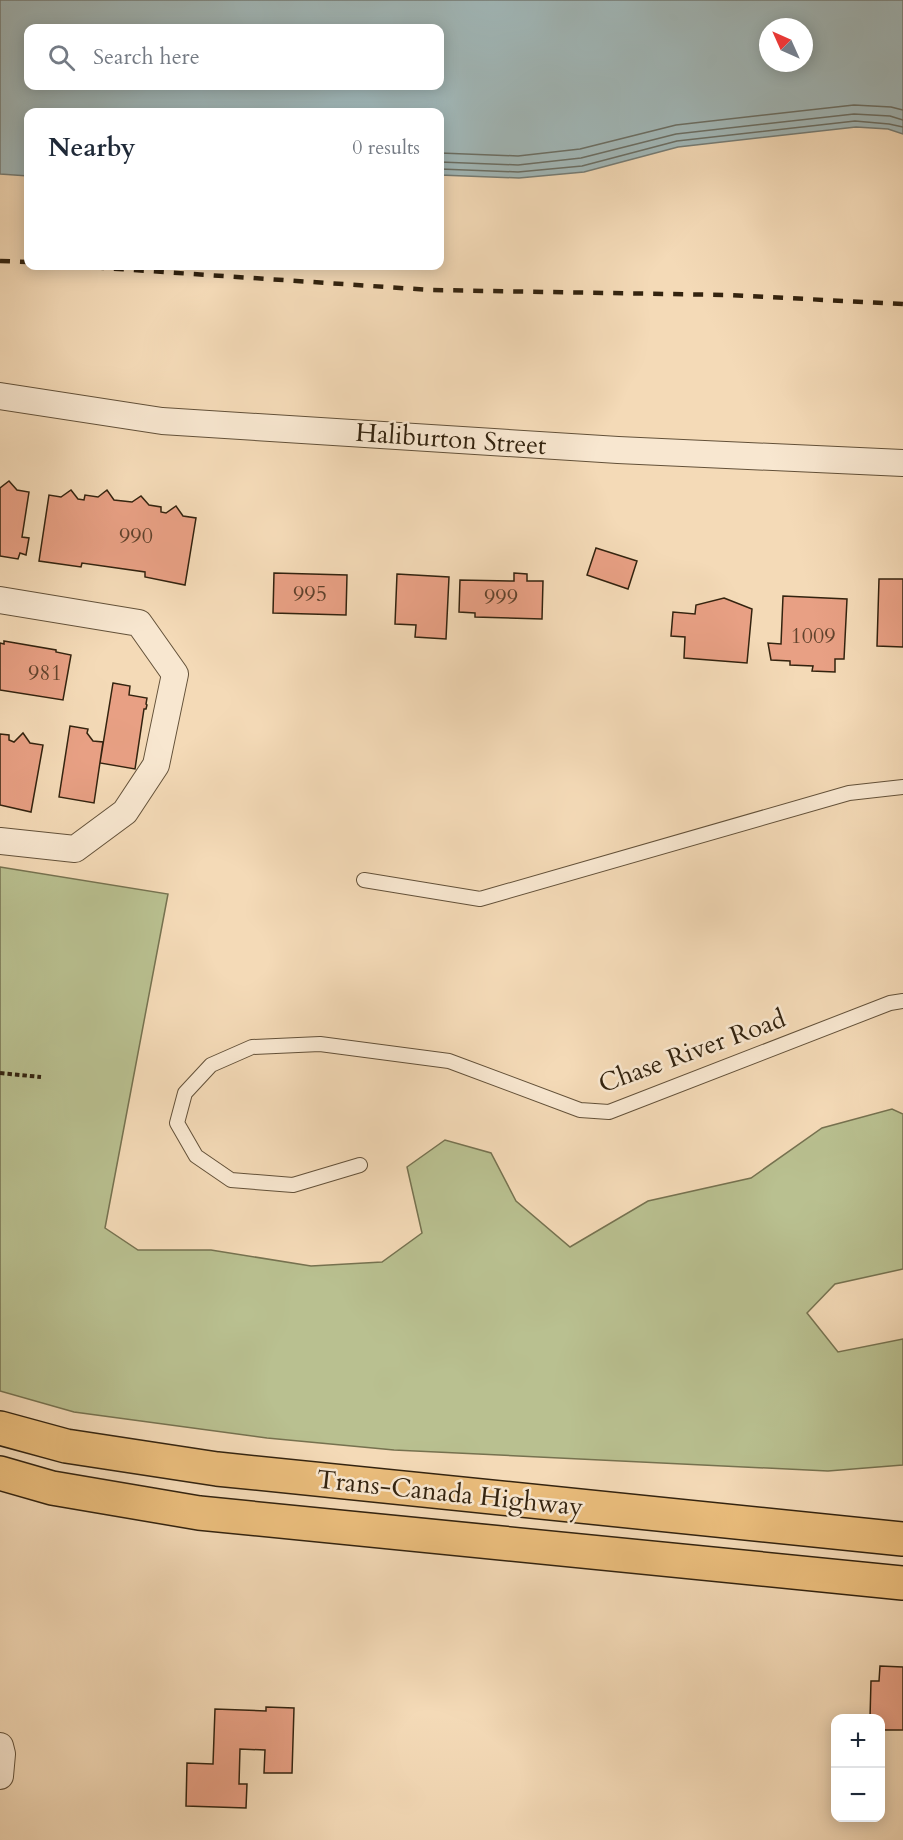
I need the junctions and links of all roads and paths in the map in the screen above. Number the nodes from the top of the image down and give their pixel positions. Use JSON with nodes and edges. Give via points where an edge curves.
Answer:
{"nodes":[{"id":1,"x":0,"y":396,"type":"edge"},
{"id":2,"x":903,"y":463,"type":"edge"},
{"id":3,"x":0,"y":600,"type":"edge"},
{"id":4,"x":903,"y":787,"type":"edge"},
{"id":5,"x":0,"y":841,"type":"edge"},
{"id":6,"x":364,"y":880,"type":"dead end"},
{"id":7,"x":903,"y":1001,"type":"edge"},
{"id":8,"x":0,"y":1073,"type":"edge"},
{"id":9,"x":41,"y":1077,"type":"dead end"},
{"id":10,"x":360,"y":1165,"type":"dead end"},
{"id":11,"x":0,"y":1428,"type":"edge"},
{"id":12,"x":0,"y":1473,"type":"edge"},
{"id":13,"x":903,"y":1539,"type":"edge"},
{"id":14,"x":903,"y":1583,"type":"edge"},
{"id":15,"x":0,"y":1746,"type":"edge"},
{"id":16,"x":0,"y":1776,"type":"edge"}],
"edges":[{"from":1,"to":2,"type":"street","name":"Haliburton Street","via":[[162,421],[618,450]]},
{"from":3,"to":5,"type":"street","via":[[139,623],[175,674],[156,765],[125,812],[75,849]]},
{"from":4,"to":6,"type":"lane","via":[[849,793],[480,899]]},
{"from":7,"to":10,"type":"lane","name":"Chase River Road","via":[[609,1112],[580,1110],[449,1061],[320,1044],[252,1047],[211,1065],[185,1093],[177,1123],[196,1156],[231,1180],[293,1185]]},
{"from":8,"to":9,"type":"path"},
{"from":11,"to":13,"type":"highway","name":"Trans-Canada Highway","via":[[66,1446],[217,1469]]},
{"from":12,"to":14,"type":"highway","name":"Trans-Canada Highway","via":[[52,1488],[199,1513]]},
{"from":15,"to":16,"type":"street"}]}
